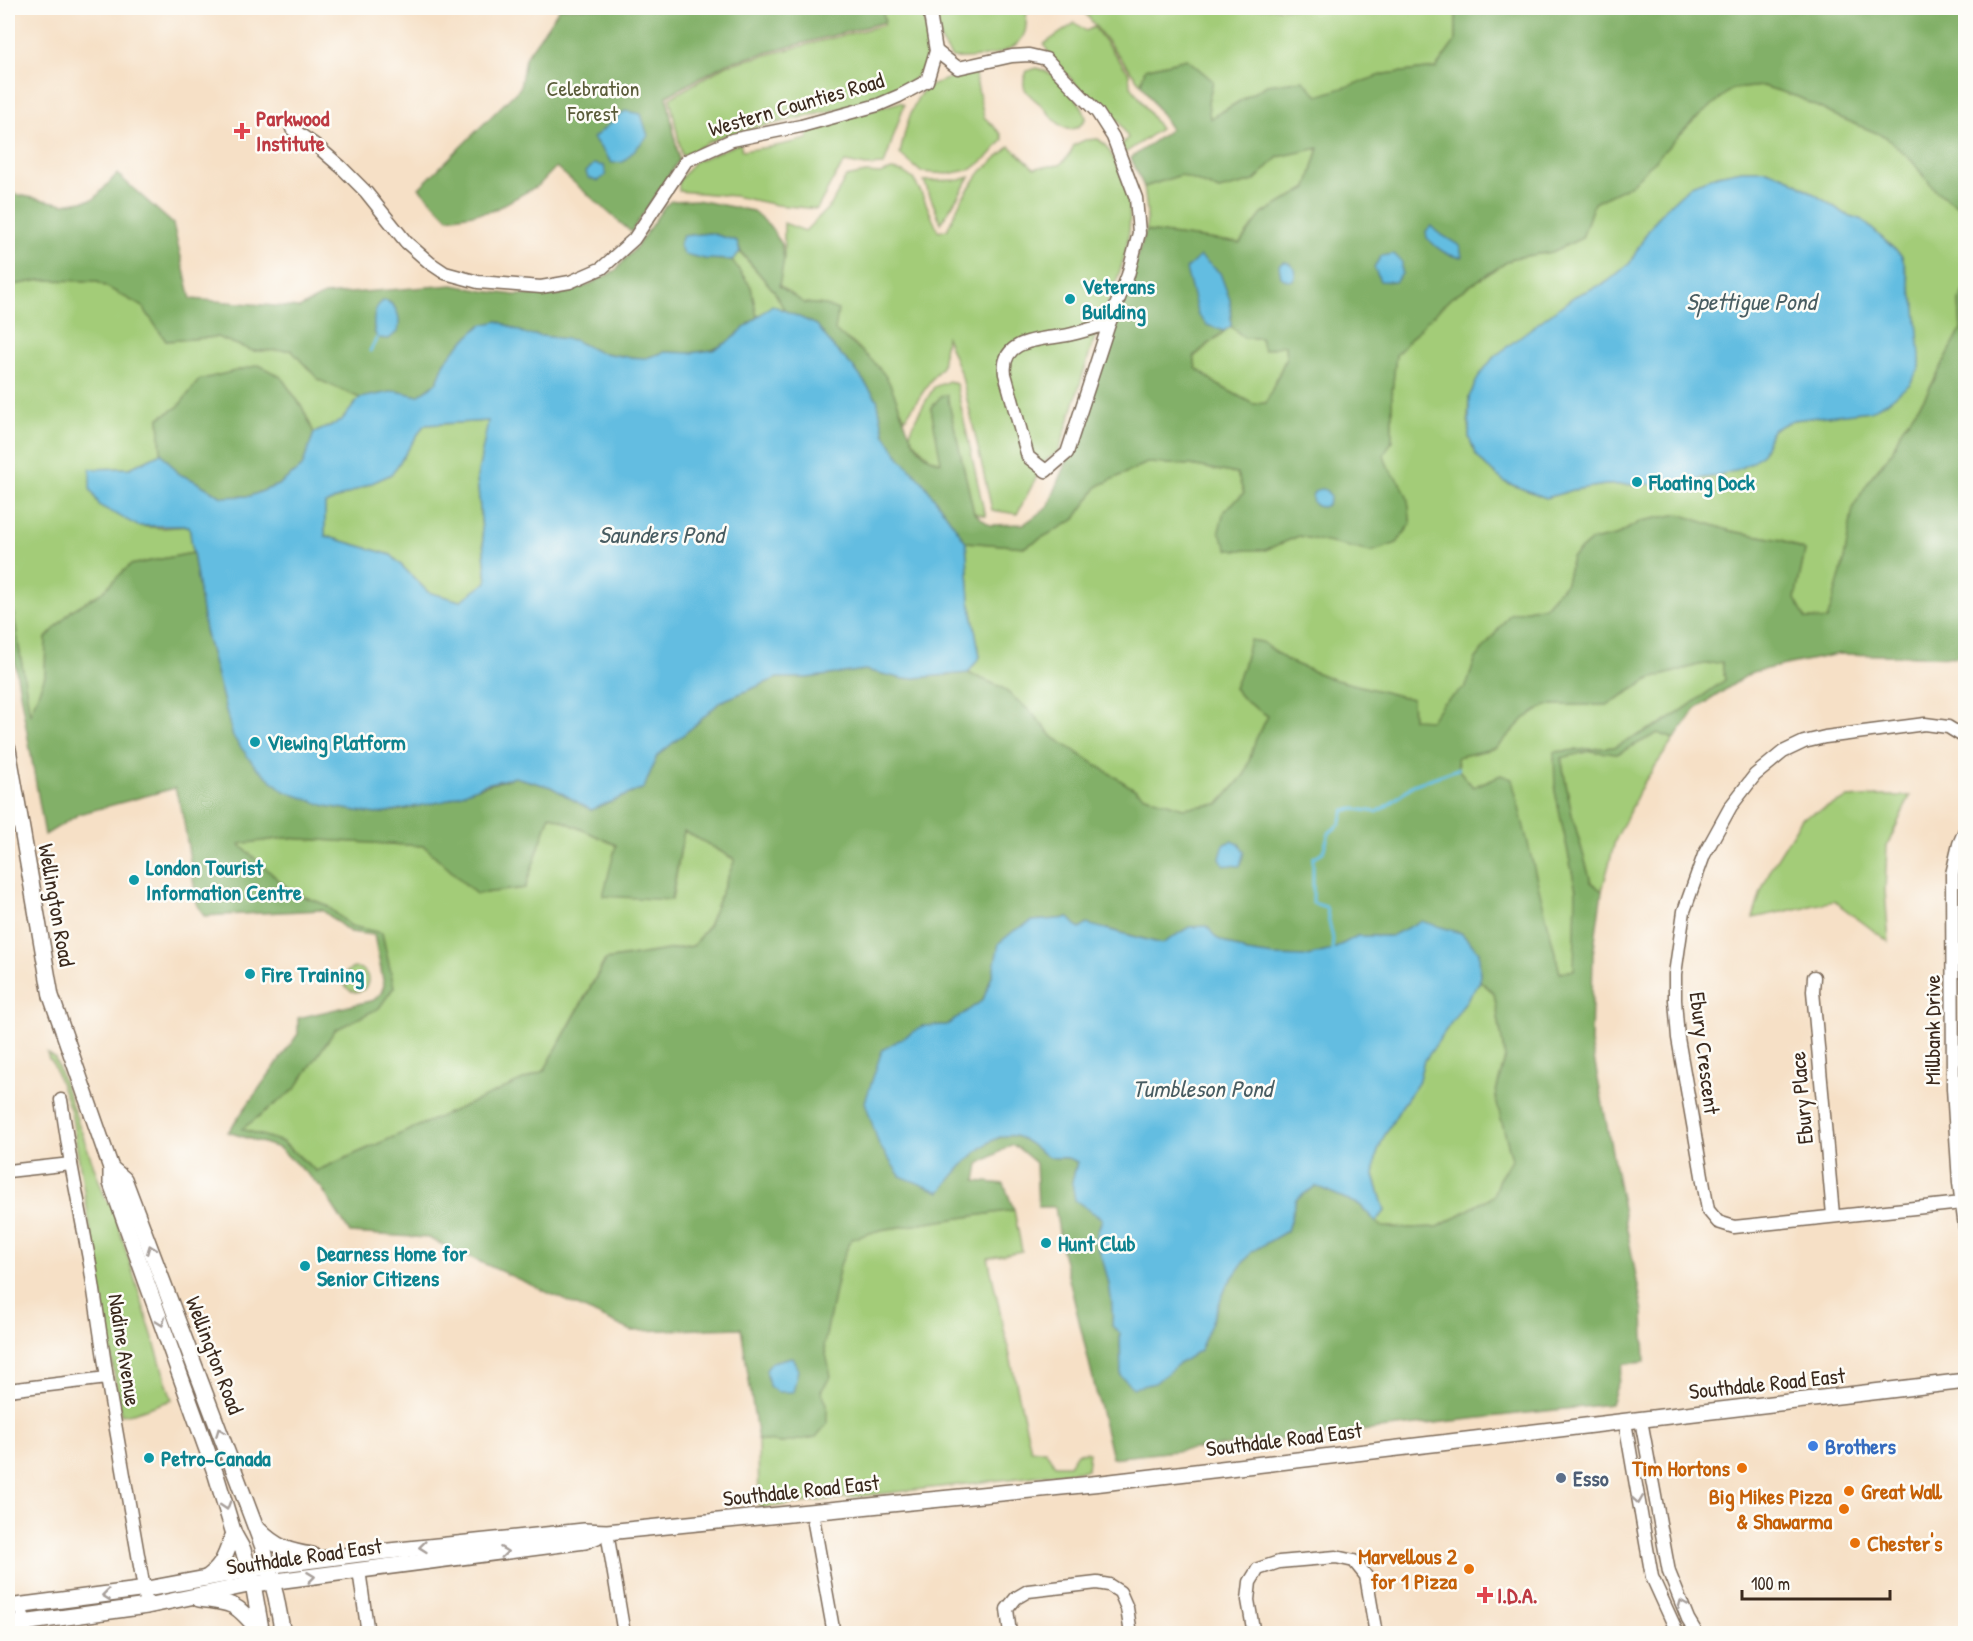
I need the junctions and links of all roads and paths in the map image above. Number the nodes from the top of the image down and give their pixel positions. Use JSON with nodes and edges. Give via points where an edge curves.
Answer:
{"nodes":[{"id":1,"x":929,"y":8,"type":"edge"},
{"id":2,"x":936,"y":51,"type":"junction"},
{"id":3,"x":292,"y":129,"type":"dead end"},
{"id":4,"x":1109,"y":324,"type":"junction"},
{"id":5,"x":1965,"y":738,"type":"edge"},
{"id":6,"x":8,"y":749,"type":"edge"},
{"id":7,"x":1965,"y":828,"type":"edge"},
{"id":8,"x":1814,"y":977,"type":"dead end"},
{"id":9,"x":1959,"y":1088,"type":"edge"},
{"id":10,"x":61,"y":1100,"type":"dead end"},
{"id":11,"x":71,"y":1164,"type":"junction"},
{"id":12,"x":111,"y":1167,"type":"junction"},
{"id":13,"x":8,"y":1172,"type":"edge"},
{"id":14,"x":1962,"y":1203,"type":"junction"},
{"id":15,"x":1833,"y":1215,"type":"junction"},
{"id":16,"x":1965,"y":1234,"type":"edge"},
{"id":17,"x":107,"y":1378,"type":"junction"},
{"id":18,"x":1965,"y":1381,"type":"edge"},
{"id":19,"x":8,"y":1390,"type":"edge"},
{"id":20,"x":1641,"y":1420,"type":"junction"},
{"id":21,"x":1625,"y":1422,"type":"junction"},
{"id":22,"x":812,"y":1512,"type":"junction"},
{"id":23,"x":255,"y":1526,"type":"junction"},
{"id":24,"x":607,"y":1532,"type":"junction"},
{"id":25,"x":234,"y":1534,"type":"junction"},
{"id":26,"x":329,"y":1558,"type":"junction"},
{"id":27,"x":359,"y":1570,"type":"junction"},
{"id":28,"x":270,"y":1574,"type":"junction"},
{"id":29,"x":251,"y":1577,"type":"junction"},
{"id":30,"x":205,"y":1578,"type":"junction"},
{"id":31,"x":144,"y":1590,"type":"junction"},
{"id":32,"x":187,"y":1598,"type":"junction"},
{"id":33,"x":14,"y":1606,"type":"edge"},
{"id":34,"x":147,"y":1606,"type":"junction"},
{"id":35,"x":8,"y":1625,"type":"edge"},
{"id":36,"x":25,"y":1629,"type":"edge"},
{"id":37,"x":262,"y":1634,"type":"edge"},
{"id":38,"x":283,"y":1634,"type":"edge"},
{"id":39,"x":368,"y":1634,"type":"edge"},
{"id":40,"x":624,"y":1634,"type":"edge"},
{"id":41,"x":834,"y":1634,"type":"edge"},
{"id":42,"x":1010,"y":1634,"type":"edge"},
{"id":43,"x":1131,"y":1634,"type":"edge"},
{"id":44,"x":1254,"y":1634,"type":"edge"},
{"id":45,"x":1377,"y":1634,"type":"edge"},
{"id":46,"x":1678,"y":1634,"type":"edge"},
{"id":47,"x":1697,"y":1634,"type":"edge"}],
"edges":[{"from":1,"to":2,"type":"street","name":"Western Counties Road"},
{"from":2,"to":3,"type":"street","name":"Western Counties Road","via":[[927,81],[899,96],[801,126],[732,140],[686,161],[639,230],[603,268],[541,287],[500,285],[445,273],[417,254],[341,167]]},
{"from":2,"to":4,"type":"street","via":[[957,68],[1012,56],[1047,59],[1108,129],[1136,198],[1139,233]]},
{"from":4,"to":4,"type":"street","via":[[1067,453],[1047,471],[1028,457],[1005,374],[1005,360],[1024,343]]},
{"from":5,"to":15,"type":"street","name":"Ebury Crescent","via":[[1948,727],[1925,724],[1825,737],[1783,752],[1755,775],[1731,806],[1704,855],[1684,910],[1675,974],[1675,1020],[1708,1210],[1718,1222],[1734,1227]]},
{"from":6,"to":12,"type":"main road","name":"Wellington Road","via":[[51,996]]},
{"from":7,"to":9,"type":"street","name":"Millbank Drive","via":[[1952,874]]},
{"from":8,"to":15,"type":"street","name":"Ebury Place"},
{"from":9,"to":14,"type":"street","name":"Millbank Drive","via":[[1955,1136]]},
{"from":10,"to":11,"type":"street","name":"Nadine Avenue"},
{"from":11,"to":13,"type":"street"},
{"from":11,"to":17,"type":"street","name":"Nadine Avenue"},
{"from":23,"to":12,"type":"main road","name":"Wellington Road","one_way":true,"via":[[124,1179]]},
{"from":12,"to":25,"type":"main road","name":"Wellington Road","one_way":true,"via":[[111,1183]]},
{"from":14,"to":15,"type":"street","name":"Ebury Crescent"},
{"from":14,"to":16,"type":"street","name":"Millbank Drive"},
{"from":17,"to":19,"type":"street"},
{"from":17,"to":31,"type":"street","name":"Nadine Avenue"},
{"from":18,"to":20,"type":"main road","name":"Southdale Road East"},
{"from":20,"to":21,"type":"main road","name":"Southdale Road East"},
{"from":47,"to":20,"type":"street","one_way":true,"via":[[1669,1572]]},
{"from":21,"to":22,"type":"main road","name":"Southdale Road East","via":[[1102,1483]]},
{"from":21,"to":46,"type":"street","one_way":true,"via":[[1652,1577]]},
{"from":22,"to":24,"type":"main road","name":"Southdale Road East"},
{"from":22,"to":41,"type":"street"},
{"from":23,"to":26,"type":"main road","via":[[283,1549]]},
{"from":23,"to":28,"type":"main road","name":"Wellington Road"},
{"from":24,"to":26,"type":"main road","name":"Southdale Road East","one_way":true,"via":[[584,1531]]},
{"from":27,"to":24,"type":"main road","name":"Southdale Road East","one_way":true,"via":[[585,1541]]},
{"from":24,"to":40,"type":"street"},
{"from":25,"to":29,"type":"main road","name":"Wellington Road"},
{"from":25,"to":30,"type":"main road","via":[[220,1567]]},
{"from":26,"to":28,"type":"main road","name":"Southdale Road East"},
{"from":28,"to":27,"type":"main road","name":"Southdale Road East","one_way":true},
{"from":27,"to":39,"type":"street"},
{"from":28,"to":29,"type":"main road","name":"Southdale Road East"},
{"from":28,"to":38,"type":"main road","name":"Wellington Road"},
{"from":29,"to":30,"type":"main road","name":"Southdale Road East"},
{"from":29,"to":32,"type":"main road","name":"Southdale Road East"},
{"from":29,"to":37,"type":"main road","name":"Wellington Road"},
{"from":30,"to":31,"type":"main road","name":"Southdale Road East"},
{"from":31,"to":33,"type":"main road","name":"Southdale Road East","one_way":true},
{"from":31,"to":34,"type":"street","name":"Nadine Avenue"},
{"from":32,"to":34,"type":"main road","name":"Southdale Road East"},
{"from":32,"to":37,"type":"main road","via":[[236,1606]]},
{"from":33,"to":36,"type":"street"},
{"from":34,"to":36,"type":"main road","name":"Southdale Road East"},
{"from":35,"to":36,"type":"main road","name":"Southdale Road East"},
{"from":42,"to":43,"type":"street","via":[[1007,1609],[1016,1598],[1028,1591],[1097,1582],[1119,1592],[1127,1608]]},
{"from":44,"to":45,"type":"street","via":[[1248,1600],[1250,1582],[1258,1569],[1336,1557],[1354,1561],[1366,1576]]}]}
